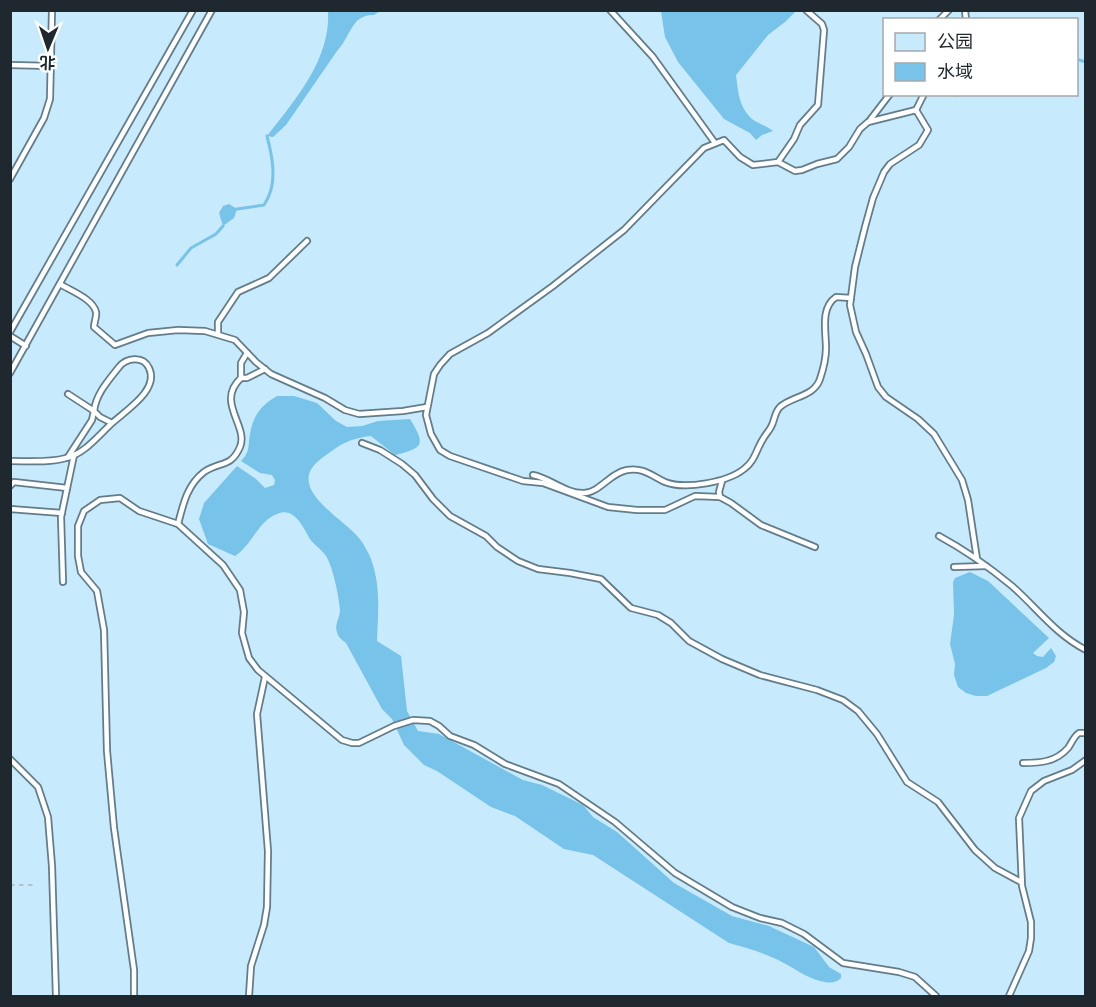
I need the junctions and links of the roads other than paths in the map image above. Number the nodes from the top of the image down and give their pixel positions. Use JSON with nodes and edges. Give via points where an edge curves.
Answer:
{"nodes":[{"id":1,"x":52,"y":10,"type":"edge"},
{"id":2,"x":193,"y":10,"type":"edge"},
{"id":3,"x":212,"y":10,"type":"edge"},
{"id":4,"x":610,"y":10,"type":"edge"},
{"id":5,"x":806,"y":10,"type":"edge"},
{"id":6,"x":10,"y":64,"type":"edge"},
{"id":7,"x":51,"y":66,"type":"junction"},
{"id":8,"x":888,"y":96,"type":"edge"},
{"id":9,"x":923,"y":96,"type":"edge"},
{"id":10,"x":916,"y":110,"type":"junction"},
{"id":11,"x":868,"y":122,"type":"junction"},
{"id":12,"x":715,"y":143,"type":"junction"},
{"id":13,"x":778,"y":162,"type":"junction"},
{"id":14,"x":10,"y":179,"type":"edge"},
{"id":15,"x":308,"y":241,"type":"dead end"},
{"id":16,"x":60,"y":284,"type":"junction"},
{"id":17,"x":851,"y":298,"type":"junction"},
{"id":18,"x":10,"y":334,"type":"edge"},
{"id":19,"x":218,"y":334,"type":"junction"},
{"id":20,"x":26,"y":346,"type":"junction"},
{"id":21,"x":247,"y":353,"type":"junction"},
{"id":22,"x":265,"y":369,"type":"junction"},
{"id":23,"x":10,"y":374,"type":"edge"},
{"id":24,"x":241,"y":378,"type":"junction"},
{"id":25,"x":68,"y":394,"type":"dead end"},
{"id":26,"x":427,"y":408,"type":"junction"},
{"id":27,"x":94,"y":411,"type":"junction"},
{"id":28,"x":112,"y":423,"type":"junction"},
{"id":29,"x":362,"y":443,"type":"dead end"},
{"id":30,"x":74,"y":455,"type":"junction"},
{"id":31,"x":67,"y":458,"type":"junction"},
{"id":32,"x":10,"y":461,"type":"edge"},
{"id":33,"x":533,"y":474,"type":"dead end"},
{"id":34,"x":722,"y":481,"type":"junction"},
{"id":35,"x":10,"y":486,"type":"edge"},
{"id":36,"x":67,"y":488,"type":"junction"},
{"id":37,"x":720,"y":497,"type":"junction"},
{"id":38,"x":10,"y":509,"type":"edge"},
{"id":39,"x":62,"y":513,"type":"junction"},
{"id":40,"x":178,"y":525,"type":"junction"},
{"id":41,"x":939,"y":536,"type":"dead end"},
{"id":42,"x":815,"y":547,"type":"dead end"},
{"id":43,"x":977,"y":559,"type":"junction"},
{"id":44,"x":986,"y":566,"type":"junction"},
{"id":45,"x":954,"y":567,"type":"dead end"},
{"id":46,"x":63,"y":582,"type":"dead end"},
{"id":47,"x":1086,"y":650,"type":"edge"},
{"id":48,"x":265,"y":677,"type":"junction"},
{"id":49,"x":1086,"y":733,"type":"edge"},
{"id":50,"x":10,"y":759,"type":"edge"},
{"id":51,"x":1086,"y":760,"type":"edge"},
{"id":52,"x":1023,"y":763,"type":"dead end"},
{"id":53,"x":1021,"y":882,"type":"junction"},
{"id":54,"x":56,"y":996,"type":"edge"},
{"id":55,"x":134,"y":996,"type":"edge"},
{"id":56,"x":249,"y":996,"type":"edge"},
{"id":57,"x":936,"y":996,"type":"edge"},
{"id":58,"x":1009,"y":996,"type":"edge"}],
"edges":[{"from":1,"to":7,"type":"lane"},
{"from":2,"to":18,"type":"lane"},
{"from":3,"to":16,"type":"lane"},
{"from":4,"to":12,"type":"lane","via":[[653,57]]},
{"from":5,"to":13,"type":"lane","via":[[824,30],[818,105],[800,125]]},
{"from":6,"to":7,"type":"lane"},
{"from":7,"to":14,"type":"lane","via":[[50,99],[44,118]]},
{"from":8,"to":11,"type":"lane"},
{"from":9,"to":10,"type":"lane"},
{"from":10,"to":11,"type":"lane"},
{"from":10,"to":17,"type":"lane","via":[[928,130],[919,145],[884,172],[873,198]]},
{"from":11,"to":13,"type":"lane","via":[[837,159],[795,171]]},
{"from":12,"to":13,"type":"lane","via":[[724,140],[753,165]]},
{"from":12,"to":26,"type":"lane","via":[[704,148],[616,236],[488,333],[450,354],[434,374]]},
{"from":15,"to":19,"type":"lane","via":[[268,278],[238,292],[218,322]]},
{"from":16,"to":19,"type":"lane","via":[[88,301],[97,316],[94,327],[115,345],[148,333],[178,330]]},
{"from":16,"to":20,"type":"lane"},
{"from":17,"to":34,"type":"lane","via":[[836,297],[830,301],[819,383],[812,391],[782,406],[747,468]]},
{"from":17,"to":43,"type":"lane","via":[[856,332],[878,387],[934,434],[962,480]]},
{"from":18,"to":20,"type":"lane"},
{"from":19,"to":21,"type":"lane","via":[[235,340]]},
{"from":20,"to":23,"type":"lane"},
{"from":21,"to":22,"type":"lane"},
{"from":21,"to":24,"type":"lane","via":[[241,363]]},
{"from":22,"to":24,"type":"lane"},
{"from":22,"to":26,"type":"lane","via":[[359,414]]},
{"from":24,"to":40,"type":"lane","via":[[231,397],[242,437],[239,450],[234,459],[195,480],[184,499]]},
{"from":25,"to":27,"type":"lane"},
{"from":26,"to":37,"type":"lane","via":[[431,434],[440,450],[450,456],[608,507],[665,510],[695,496]]},
{"from":27,"to":28,"type":"lane"},
{"from":27,"to":28,"type":"lane","via":[[99,394],[122,364],[140,359],[149,366],[148,388]]},
{"from":27,"to":31,"type":"lane"},
{"from":28,"to":30,"type":"lane"},
{"from":29,"to":53,"type":"lane","via":[[402,464],[450,516],[486,536],[518,561],[538,569],[601,579],[632,608],[658,615],[689,641],[722,659],[843,700],[877,734],[907,782],[938,802],[975,850],[995,868]]},
{"from":30,"to":31,"type":"lane"},
{"from":30,"to":36,"type":"lane"},
{"from":31,"to":32,"type":"lane"},
{"from":33,"to":34,"type":"lane","via":[[585,493],[628,470],[642,470],[678,485]]},
{"from":34,"to":37,"type":"lane"},
{"from":35,"to":36,"type":"lane","via":[[14,482]]},
{"from":36,"to":39,"type":"lane"},
{"from":37,"to":42,"type":"lane","via":[[761,525]]},
{"from":38,"to":39,"type":"lane"},
{"from":39,"to":46,"type":"lane"},
{"from":40,"to":48,"type":"lane","via":[[223,566],[240,590],[245,648]]},
{"from":40,"to":55,"type":"lane","via":[[113,498],[91,505],[78,526],[81,572],[97,591],[104,630],[107,751],[132,950]]},
{"from":41,"to":43,"type":"lane"},
{"from":43,"to":44,"type":"lane"},
{"from":44,"to":45,"type":"lane"},
{"from":44,"to":47,"type":"lane","via":[[1063,636]]},
{"from":48,"to":56,"type":"lane","via":[[257,714],[268,851],[267,907],[251,966]]},
{"from":48,"to":57,"type":"lane","via":[[342,740],[352,743],[413,720],[439,726],[450,736],[505,764],[559,784],[615,822],[675,873],[732,907],[804,934],[843,963],[915,978]]},
{"from":49,"to":52,"type":"lane","via":[[1079,732],[1068,748],[1046,763]]},
{"from":50,"to":54,"type":"lane","via":[[38,787],[48,817]]},
{"from":51,"to":53,"type":"lane","via":[[1031,791],[1019,818]]},
{"from":53,"to":58,"type":"lane","via":[[1031,938]]}]}
